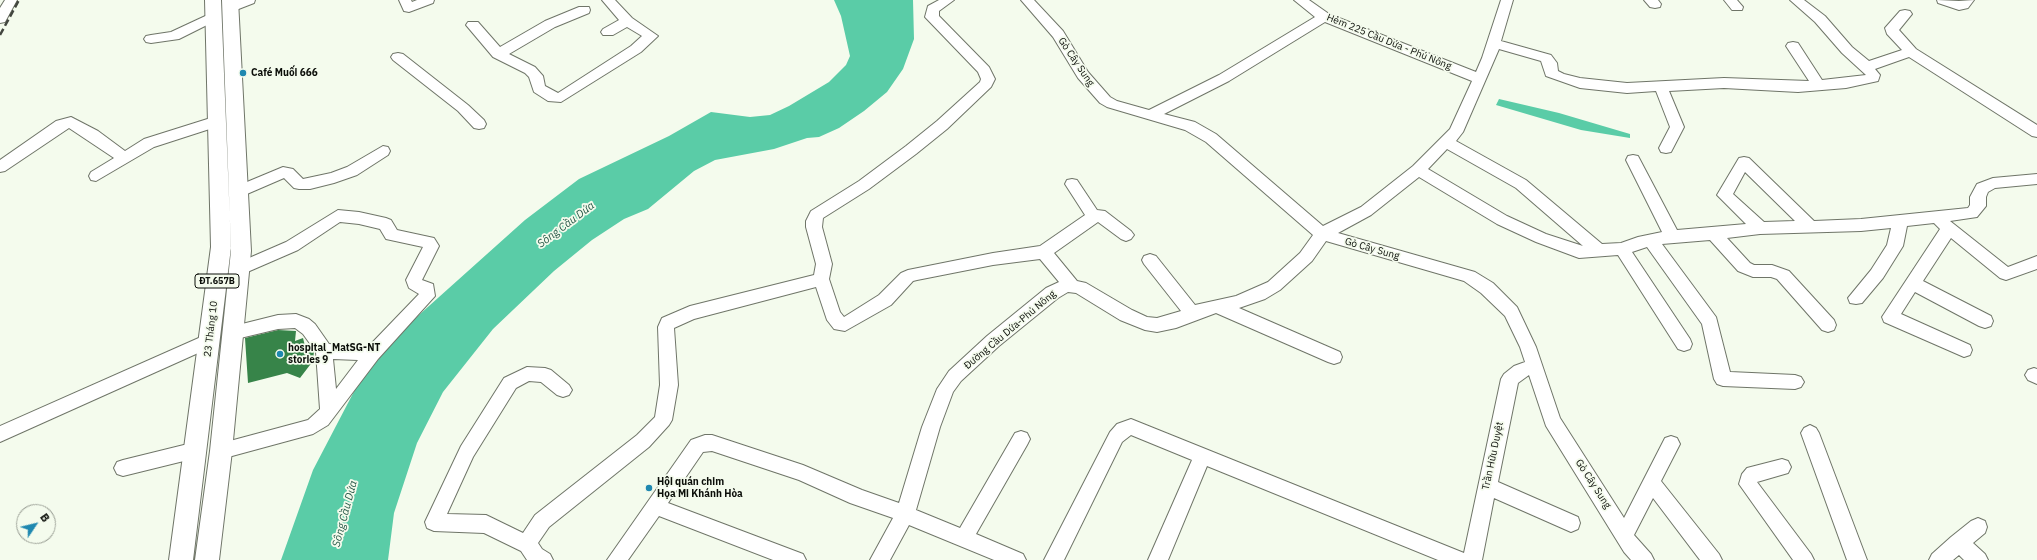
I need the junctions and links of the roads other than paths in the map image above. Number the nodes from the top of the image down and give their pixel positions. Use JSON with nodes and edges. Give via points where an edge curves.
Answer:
{"nodes":[{"id":1,"x":11,"y":0,"type":"edge"},
{"id":2,"x":405,"y":0,"type":"edge"},
{"id":3,"x":428,"y":0,"type":"edge"},
{"id":4,"x":608,"y":0,"type":"edge"},
{"id":5,"x":948,"y":0,"type":"edge"},
{"id":6,"x":1026,"y":0,"type":"edge"},
{"id":7,"x":1300,"y":0,"type":"edge"},
{"id":8,"x":1507,"y":0,"type":"edge"},
{"id":9,"x":1796,"y":0,"type":"edge"},
{"id":10,"x":1943,"y":0,"type":"edge"},
{"id":11,"x":1968,"y":0,"type":"edge"},
{"id":12,"x":227,"y":5,"type":"edge"},
{"id":13,"x":584,"y":10,"type":"dead end"},
{"id":14,"x":1905,"y":14,"type":"dead end"},
{"id":15,"x":1324,"y":17,"type":"junction"},
{"id":16,"x":0,"y":19,"type":"edge"},
{"id":17,"x":627,"y":21,"type":"junction"},
{"id":18,"x":473,"y":25,"type":"dead end"},
{"id":19,"x":608,"y":32,"type":"dead end"},
{"id":20,"x":150,"y":39,"type":"dead end"},
{"id":21,"x":1494,"y":43,"type":"junction"},
{"id":22,"x":1793,"y":46,"type":"dead end"},
{"id":23,"x":1911,"y":52,"type":"junction"},
{"id":24,"x":498,"y":54,"type":"junction"},
{"id":25,"x":398,"y":57,"type":"dead end"},
{"id":26,"x":1867,"y":67,"type":"junction"},
{"id":27,"x":1480,"y":79,"type":"junction"},
{"id":28,"x":1660,"y":85,"type":"junction"},
{"id":29,"x":1819,"y":86,"type":"junction"},
{"id":30,"x":1152,"y":114,"type":"junction"},
{"id":31,"x":218,"y":121,"type":"junction"},
{"id":32,"x":478,"y":124,"type":"dead end"},
{"id":33,"x":2037,"y":132,"type":"edge"},
{"id":34,"x":1446,"y":142,"type":"junction"},
{"id":35,"x":1666,"y":148,"type":"dead end"},
{"id":36,"x":383,"y":151,"type":"dead end"},
{"id":37,"x":124,"y":158,"type":"junction"},
{"id":38,"x":1632,"y":160,"type":"dead end"},
{"id":39,"x":0,"y":167,"type":"edge"},
{"id":40,"x":1418,"y":170,"type":"junction"},
{"id":41,"x":96,"y":176,"type":"dead end"},
{"id":42,"x":2037,"y":179,"type":"edge"},
{"id":43,"x":1072,"y":184,"type":"dead end"},
{"id":44,"x":240,"y":191,"type":"junction"},
{"id":45,"x":1094,"y":217,"type":"junction"},
{"id":46,"x":1935,"y":217,"type":"junction"},
{"id":47,"x":1900,"y":222,"type":"junction"},
{"id":48,"x":1810,"y":226,"type":"junction"},
{"id":49,"x":1760,"y":228,"type":"junction"},
{"id":50,"x":1948,"y":228,"type":"junction"},
{"id":51,"x":1126,"y":234,"type":"dead end"},
{"id":52,"x":1322,"y":234,"type":"junction"},
{"id":53,"x":1714,"y":234,"type":"junction"},
{"id":54,"x":1672,"y":236,"type":"junction"},
{"id":55,"x":1650,"y":240,"type":"junction"},
{"id":56,"x":1622,"y":249,"type":"junction"},
{"id":57,"x":1598,"y":250,"type":"junction"},
{"id":58,"x":1044,"y":252,"type":"junction"},
{"id":59,"x":1150,"y":260,"type":"dead end"},
{"id":60,"x":2037,"y":262,"type":"edge"},
{"id":61,"x":239,"y":269,"type":"junction"},
{"id":62,"x":821,"y":279,"type":"junction"},
{"id":63,"x":1913,"y":283,"type":"junction"},
{"id":64,"x":1072,"y":286,"type":"junction"},
{"id":65,"x":1856,"y":298,"type":"dead end"},
{"id":66,"x":1218,"y":306,"type":"junction"},
{"id":67,"x":1192,"y":313,"type":"junction"},
{"id":68,"x":1985,"y":321,"type":"dead end"},
{"id":69,"x":1828,"y":325,"type":"dead end"},
{"id":70,"x":232,"y":333,"type":"junction"},
{"id":71,"x":210,"y":340,"type":"junction"},
{"id":72,"x":1684,"y":344,"type":"dead end"},
{"id":73,"x":1964,"y":350,"type":"dead end"},
{"id":74,"x":324,"y":351,"type":"junction"},
{"id":75,"x":372,"y":354,"type":"junction"},
{"id":76,"x":1334,"y":357,"type":"dead end"},
{"id":77,"x":1534,"y":367,"type":"junction"},
{"id":78,"x":1795,"y":382,"type":"dead end"},
{"id":79,"x":563,"y":390,"type":"dead end"},
{"id":80,"x":329,"y":411,"type":"junction"},
{"id":81,"x":1810,"y":433,"type":"dead end"},
{"id":82,"x":0,"y":434,"type":"edge"},
{"id":83,"x":1021,"y":439,"type":"dead end"},
{"id":84,"x":1671,"y":444,"type":"dead end"},
{"id":85,"x":196,"y":450,"type":"junction"},
{"id":86,"x":221,"y":451,"type":"junction"},
{"id":87,"x":1202,"y":457,"type":"junction"},
{"id":88,"x":1782,"y":467,"type":"dead end"},
{"id":89,"x":123,"y":468,"type":"dead end"},
{"id":90,"x":1651,"y":482,"type":"junction"},
{"id":91,"x":1487,"y":486,"type":"junction"},
{"id":92,"x":654,"y":506,"type":"junction"},
{"id":93,"x":905,"y":514,"type":"junction"},
{"id":94,"x":1571,"y":523,"type":"dead end"},
{"id":95,"x":1978,"y":528,"type":"dead end"},
{"id":96,"x":1625,"y":534,"type":"junction"},
{"id":97,"x":964,"y":538,"type":"junction"},
{"id":98,"x":1958,"y":543,"type":"junction"},
{"id":99,"x":528,"y":545,"type":"junction"},
{"id":100,"x":182,"y":551,"type":"edge"},
{"id":101,"x":171,"y":560,"type":"edge"},
{"id":102,"x":207,"y":560,"type":"edge"},
{"id":103,"x":543,"y":560,"type":"edge"},
{"id":104,"x":617,"y":560,"type":"edge"},
{"id":105,"x":796,"y":560,"type":"edge"},
{"id":106,"x":880,"y":560,"type":"edge"},
{"id":107,"x":1016,"y":560,"type":"edge"},
{"id":108,"x":1054,"y":560,"type":"edge"},
{"id":109,"x":1158,"y":560,"type":"edge"},
{"id":110,"x":1460,"y":560,"type":"edge"},
{"id":111,"x":1472,"y":560,"type":"edge"},
{"id":112,"x":1644,"y":560,"type":"edge"},
{"id":113,"x":1712,"y":560,"type":"edge"},
{"id":114,"x":1804,"y":560,"type":"edge"},
{"id":115,"x":1857,"y":560,"type":"edge"},
{"id":116,"x":1939,"y":560,"type":"edge"},
{"id":117,"x":1978,"y":560,"type":"edge"}],
"edges":[{"from":1,"to":16,"type":"street"},
{"from":2,"to":3,"type":"street","via":[[409,8]]},
{"from":4,"to":17,"type":"street"},
{"from":5,"to":62,"type":"street","via":[[933,10],[932,17],[984,70],[988,79],[986,84],[911,150],[864,185],[816,215],[814,227],[824,264]]},
{"from":6,"to":30,"type":"street","name":"Gò Cây Sung","via":[[1058,34],[1083,75],[1105,100]]},
{"from":7,"to":15,"type":"street","name":"Hẻm 225 Cầu Dứa - Phú Nông"},
{"from":8,"to":21,"type":"street"},
{"from":9,"to":26,"type":"street","via":[[1820,19],[1847,50]]},
{"from":10,"to":11,"type":"street","via":[[1959,6]]},
{"from":12,"to":20,"type":"street","via":[[174,36]]},
{"from":12,"to":31,"type":"main road","name":"23 Tháng 10","number":"ĐT.657B"},
{"from":12,"to":44,"type":"main road","number":"ĐT.657B"},
{"from":13,"to":24,"type":"street","via":[[550,24]]},
{"from":14,"to":23,"type":"street","via":[[1892,31]]},
{"from":15,"to":27,"type":"street","name":"Hẻm 225 Cầu Dứa - Phú Nông"},
{"from":15,"to":30,"type":"street","via":[[1224,78]]},
{"from":17,"to":19,"type":"street"},
{"from":17,"to":24,"type":"street","via":[[651,36],[636,49],[561,97],[553,98],[540,88],[536,76],[530,70]]},
{"from":18,"to":24,"type":"street"},
{"from":21,"to":27,"type":"street"},
{"from":21,"to":28,"type":"street","via":[[1546,58],[1550,63],[1551,73],[1580,82],[1626,88]]},
{"from":22,"to":29,"type":"street"},
{"from":23,"to":26,"type":"street"},
{"from":23,"to":33,"type":"street"},
{"from":25,"to":32,"type":"street","via":[[463,108]]},
{"from":26,"to":29,"type":"street","via":[[1873,75],[1870,79]]},
{"from":27,"to":34,"type":"street","via":[[1456,132]]},
{"from":28,"to":29,"type":"street","via":[[1724,83]]},
{"from":28,"to":35,"type":"street","via":[[1677,127]]},
{"from":30,"to":52,"type":"street","name":"Gò Cây Sung","via":[[1190,126],[1211,138]]},
{"from":31,"to":37,"type":"street","via":[[160,138]]},
{"from":31,"to":71,"type":"main road","name":"23 Tháng 10","number":"ĐT.657B","via":[[220,247]]},
{"from":34,"to":40,"type":"street"},
{"from":34,"to":57,"type":"street","via":[[1521,184]]},
{"from":36,"to":44,"type":"street","via":[[352,171],[334,178],[299,184],[288,173],[283,172]]},
{"from":37,"to":39,"type":"street","via":[[72,122],[61,126]]},
{"from":37,"to":41,"type":"street"},
{"from":38,"to":54,"type":"street"},
{"from":40,"to":52,"type":"street","via":[[1366,211]]},
{"from":40,"to":57,"type":"street","via":[[1502,220],[1541,238],[1579,252]]},
{"from":42,"to":46,"type":"street","via":[[1993,183],[1982,188],[1978,206],[1972,213]]},
{"from":43,"to":45,"type":"street"},
{"from":44,"to":61,"type":"main road","number":"ĐT.657B","via":[[242,234]]},
{"from":45,"to":51,"type":"street","via":[[1100,215]]},
{"from":45,"to":58,"type":"street"},
{"from":46,"to":47,"type":"street"},
{"from":46,"to":50,"type":"street"},
{"from":47,"to":48,"type":"street"},
{"from":47,"to":65,"type":"street","via":[[1895,246],[1877,274]]},
{"from":48,"to":49,"type":"street"},
{"from":48,"to":49,"type":"street","via":[[1744,162],[1725,195]]},
{"from":49,"to":53,"type":"street"},
{"from":50,"to":60,"type":"street","via":[[2006,274]]},
{"from":50,"to":63,"type":"street"},
{"from":52,"to":66,"type":"street","via":[[1306,257],[1274,286],[1260,294]]},
{"from":52,"to":77,"type":"street","name":"Gò Cây Sung","via":[[1469,276],[1487,288],[1511,312]]},
{"from":53,"to":54,"type":"street"},
{"from":53,"to":69,"type":"street","via":[[1744,267],[1783,275]]},
{"from":54,"to":55,"type":"street"},
{"from":55,"to":56,"type":"street"},
{"from":55,"to":78,"type":"street","via":[[1710,322],[1722,379]]},
{"from":56,"to":57,"type":"street"},
{"from":56,"to":72,"type":"street"},
{"from":58,"to":62,"type":"street","via":[[914,274],[907,277],[885,300],[845,324],[840,324],[833,314]]},
{"from":58,"to":64,"type":"street"},
{"from":59,"to":67,"type":"street"},
{"from":61,"to":70,"type":"main road","number":"ĐT.657B"},
{"from":61,"to":75,"type":"street","via":[[292,246],[338,216],[386,224],[391,235],[428,242],[431,249],[414,280],[415,284],[427,289],[427,296]]},
{"from":62,"to":99,"type":"street","via":[[690,313],[668,323],[666,327],[670,386],[661,424],[542,521],[533,532]]},
{"from":63,"to":68,"type":"street"},
{"from":63,"to":73,"type":"street","via":[[1890,317]]},
{"from":64,"to":67,"type":"street","via":[[1145,323],[1157,325],[1176,321]]},
{"from":64,"to":93,"type":"street","name":"Đường Cầu Dứa-Phú Nông","via":[[1052,293],[955,376],[946,390],[931,427]]},
{"from":66,"to":67,"type":"street"},
{"from":66,"to":76,"type":"street"},
{"from":70,"to":71,"type":"main road"},
{"from":70,"to":74,"type":"street","via":[[278,322],[296,321],[309,329]]},
{"from":70,"to":86,"type":"main road","number":"ĐT.657B"},
{"from":71,"to":82,"type":"street"},
{"from":71,"to":85,"type":"main road","name":"23 Tháng 10","number":"ĐT.657B"},
{"from":74,"to":75,"type":"street"},
{"from":74,"to":80,"type":"street"},
{"from":75,"to":80,"type":"street"},
{"from":77,"to":91,"type":"street","name":"Trần Hữu Duyệt","via":[[1520,371],[1510,379]]},
{"from":77,"to":96,"type":"street","name":"Gò Cây Sung","via":[[1552,421]]},
{"from":79,"to":99,"type":"street","via":[[545,375],[527,374],[510,383],[467,452],[434,522],[486,524]]},
{"from":80,"to":86,"type":"street","via":[[313,426]]},
{"from":81,"to":115,"type":"street"},
{"from":83,"to":97,"type":"street"},
{"from":84,"to":90,"type":"street"},
{"from":85,"to":89,"type":"street"},
{"from":85,"to":100,"type":"main road","name":"23 Tháng 10","number":"ĐT.657B"},
{"from":86,"to":102,"type":"main road","number":"ĐT.657B"},
{"from":87,"to":108,"type":"street","via":[[1131,427],[1123,429],[1116,437]]},
{"from":87,"to":109,"type":"street"},
{"from":87,"to":110,"type":"street"},
{"from":88,"to":114,"type":"street","via":[[1753,474],[1748,484]]},
{"from":90,"to":96,"type":"street"},
{"from":90,"to":113,"type":"street"},
{"from":91,"to":94,"type":"street"},
{"from":91,"to":111,"type":"street","name":"Trần Hữu Duyệt"},
{"from":92,"to":93,"type":"street","via":[[698,446],[712,443],[803,473],[857,497]]},
{"from":92,"to":104,"type":"street"},
{"from":92,"to":105,"type":"street"},
{"from":93,"to":97,"type":"street"},
{"from":93,"to":106,"type":"street","name":"Đường Cầu Dứa-Phú Nông"},
{"from":95,"to":98,"type":"street"},
{"from":96,"to":112,"type":"street","name":"Gò Cây Sung","via":[[1631,546]]},
{"from":97,"to":107,"type":"street"},
{"from":98,"to":116,"type":"street"},
{"from":98,"to":117,"type":"street"},
{"from":99,"to":103,"type":"street","via":[[535,555]]},
{"from":100,"to":101,"type":"street"}]}
